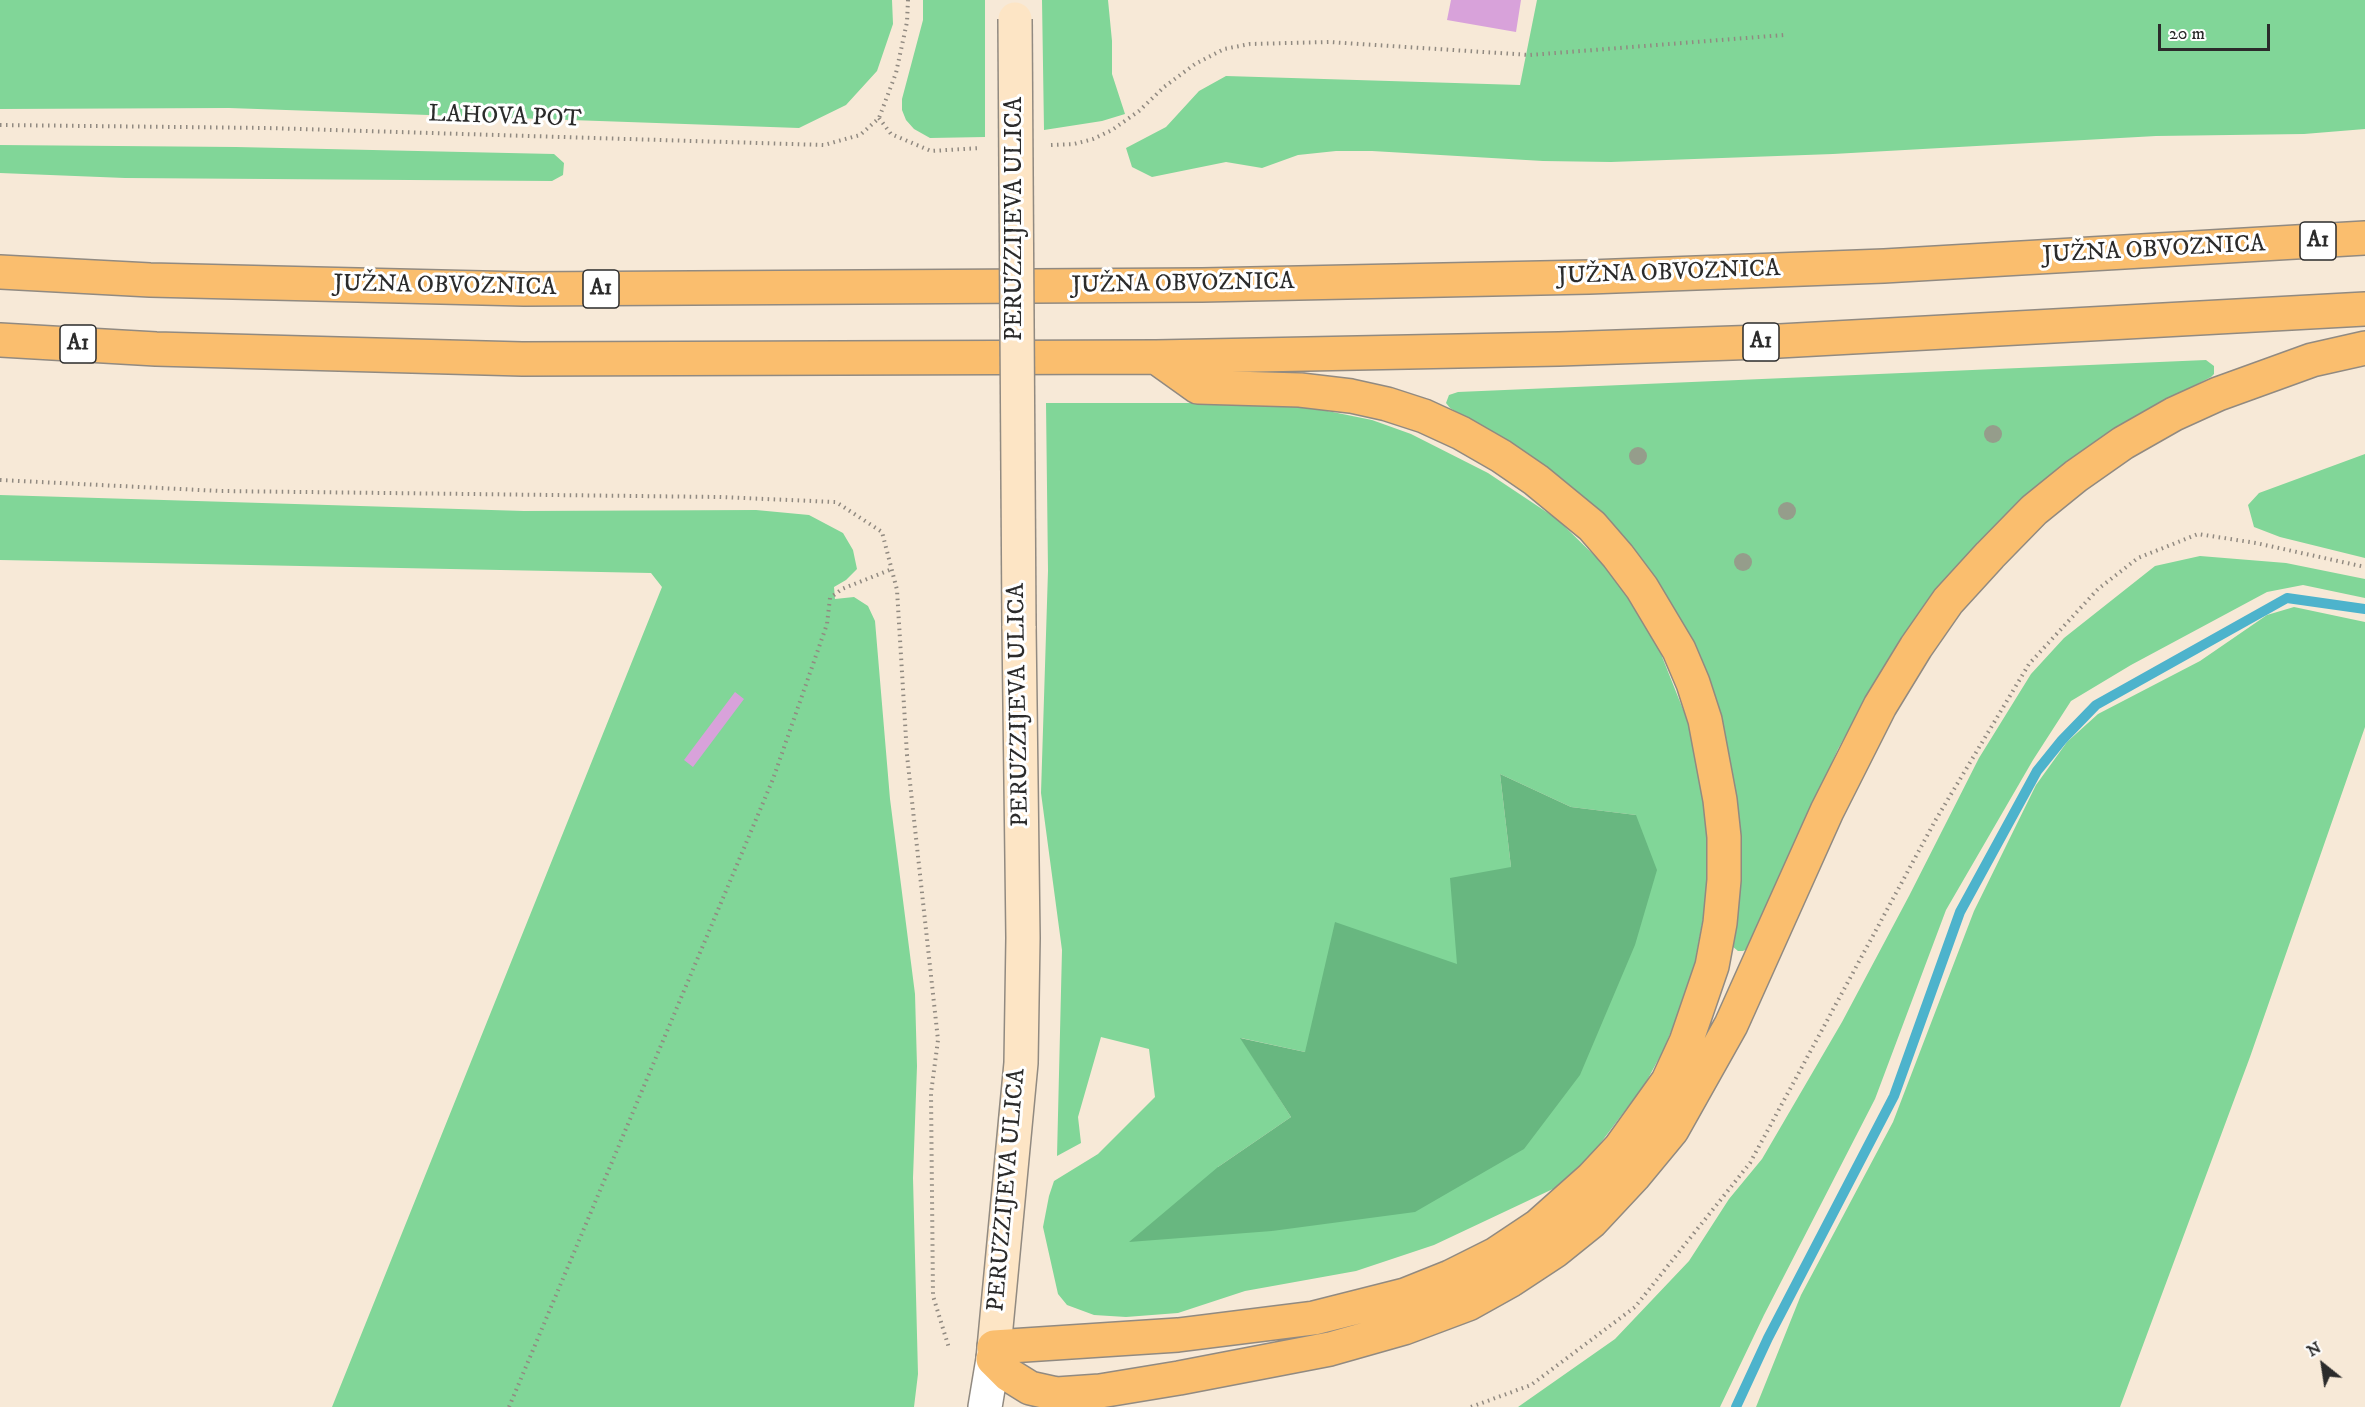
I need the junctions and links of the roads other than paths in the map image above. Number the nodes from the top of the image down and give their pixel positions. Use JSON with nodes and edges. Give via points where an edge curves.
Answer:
{"nodes":[{"id":1,"x":1015,"y":9,"type":"edge"},
{"id":2,"x":2365,"y":217,"type":"edge"},
{"id":3,"x":2365,"y":238,"type":"edge"},
{"id":4,"x":2272,"y":244,"type":"junction"},
{"id":5,"x":0,"y":272,"type":"edge"},
{"id":6,"x":2365,"y":309,"type":"edge"},
{"id":7,"x":0,"y":340,"type":"edge"},
{"id":8,"x":2365,"y":348,"type":"edge"},
{"id":9,"x":1156,"y":357,"type":"junction"},
{"id":10,"x":993,"y":1353,"type":"junction"},
{"id":11,"x":1100,"y":1391,"type":"junction"},
{"id":12,"x":985,"y":1407,"type":"edge"},
{"id":13,"x":1065,"y":1407,"type":"edge"}],
"edges":[{"from":1,"to":10,"type":"main road","name":"PERUZZIJEVA ULICA","bridge":true,"via":[[1023,938],[1020,1063]]},
{"from":2,"to":4,"type":"highway"},
{"from":3,"to":4,"type":"highway","name":"JUŽNA OBVOZNICA","number":"A1"},
{"from":4,"to":5,"type":"highway","name":"JUŽNA OBVOZNICA","number":"A1","via":[[1884,266],[1202,285],[524,289],[150,280]]},
{"from":6,"to":9,"type":"highway","number":"A1","via":[[1773,341]]},
{"from":7,"to":9,"type":"highway","number":"A1","via":[[522,359]]},
{"from":8,"to":11,"type":"highway","via":[[2312,360],[2218,394],[2122,443],[2034,510],[1948,601],[1880,706],[1827,811],[1731,1025],[1672,1130],[1591,1222],[1511,1280],[1468,1304],[1404,1328],[1330,1348]]},
{"from":9,"to":10,"type":"highway","via":[[1198,387],[1351,396],[1424,416],[1501,456],[1592,526],[1642,588],[1679,650],[1705,720],[1724,837],[1720,923],[1712,966],[1686,1042],[1661,1090],[1620,1148],[1592,1178],[1538,1226],[1496,1254],[1405,1295],[1314,1318]]},
{"from":10,"to":11,"type":"highway","via":[[1009,1375],[1030,1388],[1057,1394]]},
{"from":10,"to":12,"type":"street","name":"PERUZZIJEVA ULICA"},
{"from":11,"to":13,"type":"highway"}]}
